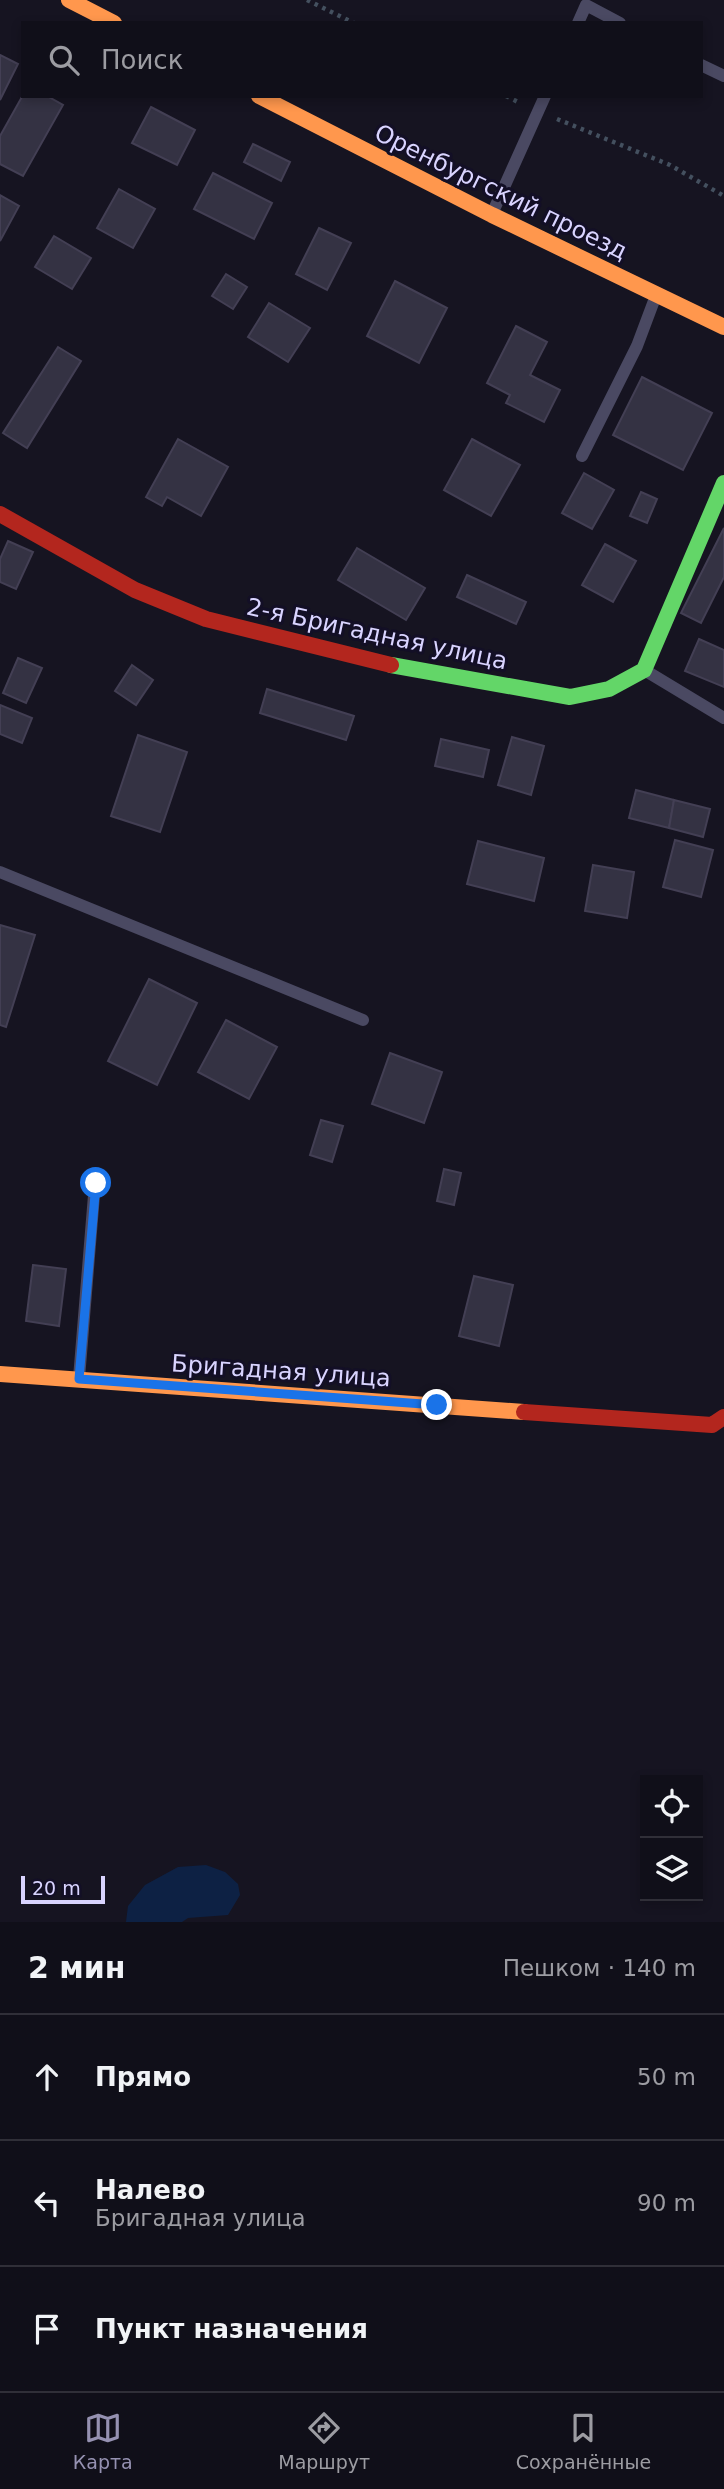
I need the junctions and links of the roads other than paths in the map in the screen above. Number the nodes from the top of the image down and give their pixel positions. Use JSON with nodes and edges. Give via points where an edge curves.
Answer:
{"nodes":[{"id":1,"x":69,"y":0,"type":"edge"},
{"id":2,"x":110,"y":21,"type":"edge"},
{"id":3,"x":579,"y":21,"type":"edge"},
{"id":4,"x":616,"y":21,"type":"edge"},
{"id":5,"x":703,"y":66,"type":"edge"},
{"id":6,"x":724,"y":76,"type":"edge"},
{"id":7,"x":263,"y":98,"type":"edge"},
{"id":8,"x":544,"y":98,"type":"edge"},
{"id":9,"x":492,"y":215,"type":"junction"},
{"id":10,"x":657,"y":293,"type":"junction"},
{"id":11,"x":724,"y":327,"type":"edge"},
{"id":12,"x":582,"y":456,"type":"dead end"},
{"id":13,"x":724,"y":483,"type":"edge"},
{"id":14,"x":0,"y":514,"type":"edge"},
{"id":15,"x":644,"y":670,"type":"junction"},
{"id":16,"x":724,"y":718,"type":"edge"},
{"id":17,"x":0,"y":873,"type":"edge"},
{"id":18,"x":363,"y":1020,"type":"dead end"},
{"id":19,"x":96,"y":1183,"type":"dead end"},
{"id":20,"x":0,"y":1374,"type":"edge"},
{"id":21,"x":79,"y":1379,"type":"junction"},
{"id":22,"x":724,"y":1417,"type":"edge"}],
"edges":[{"from":1,"to":2,"type":"street"},
{"from":3,"to":4,"type":"lane","via":[[586,5]]},
{"from":5,"to":6,"type":"lane"},
{"from":7,"to":9,"type":"street","name":"Оренбургский проезд"},
{"from":8,"to":9,"type":"lane"},
{"from":9,"to":10,"type":"street","name":"Оренбургский проезд"},
{"from":10,"to":11,"type":"street","name":"Оренбургский проезд"},
{"from":10,"to":12,"type":"lane"},
{"from":13,"to":15,"type":"street"},
{"from":14,"to":15,"type":"street","name":"2-я Бригадная улица","via":[[135,590],[206,619],[409,670],[570,697],[609,690]]},
{"from":15,"to":16,"type":"lane"},
{"from":17,"to":18,"type":"lane"},
{"from":19,"to":21,"type":"lane"},
{"from":20,"to":21,"type":"street","name":"Бригадная улица"},
{"from":21,"to":22,"type":"street","name":"Бригадная улица","via":[[712,1425]]}]}
